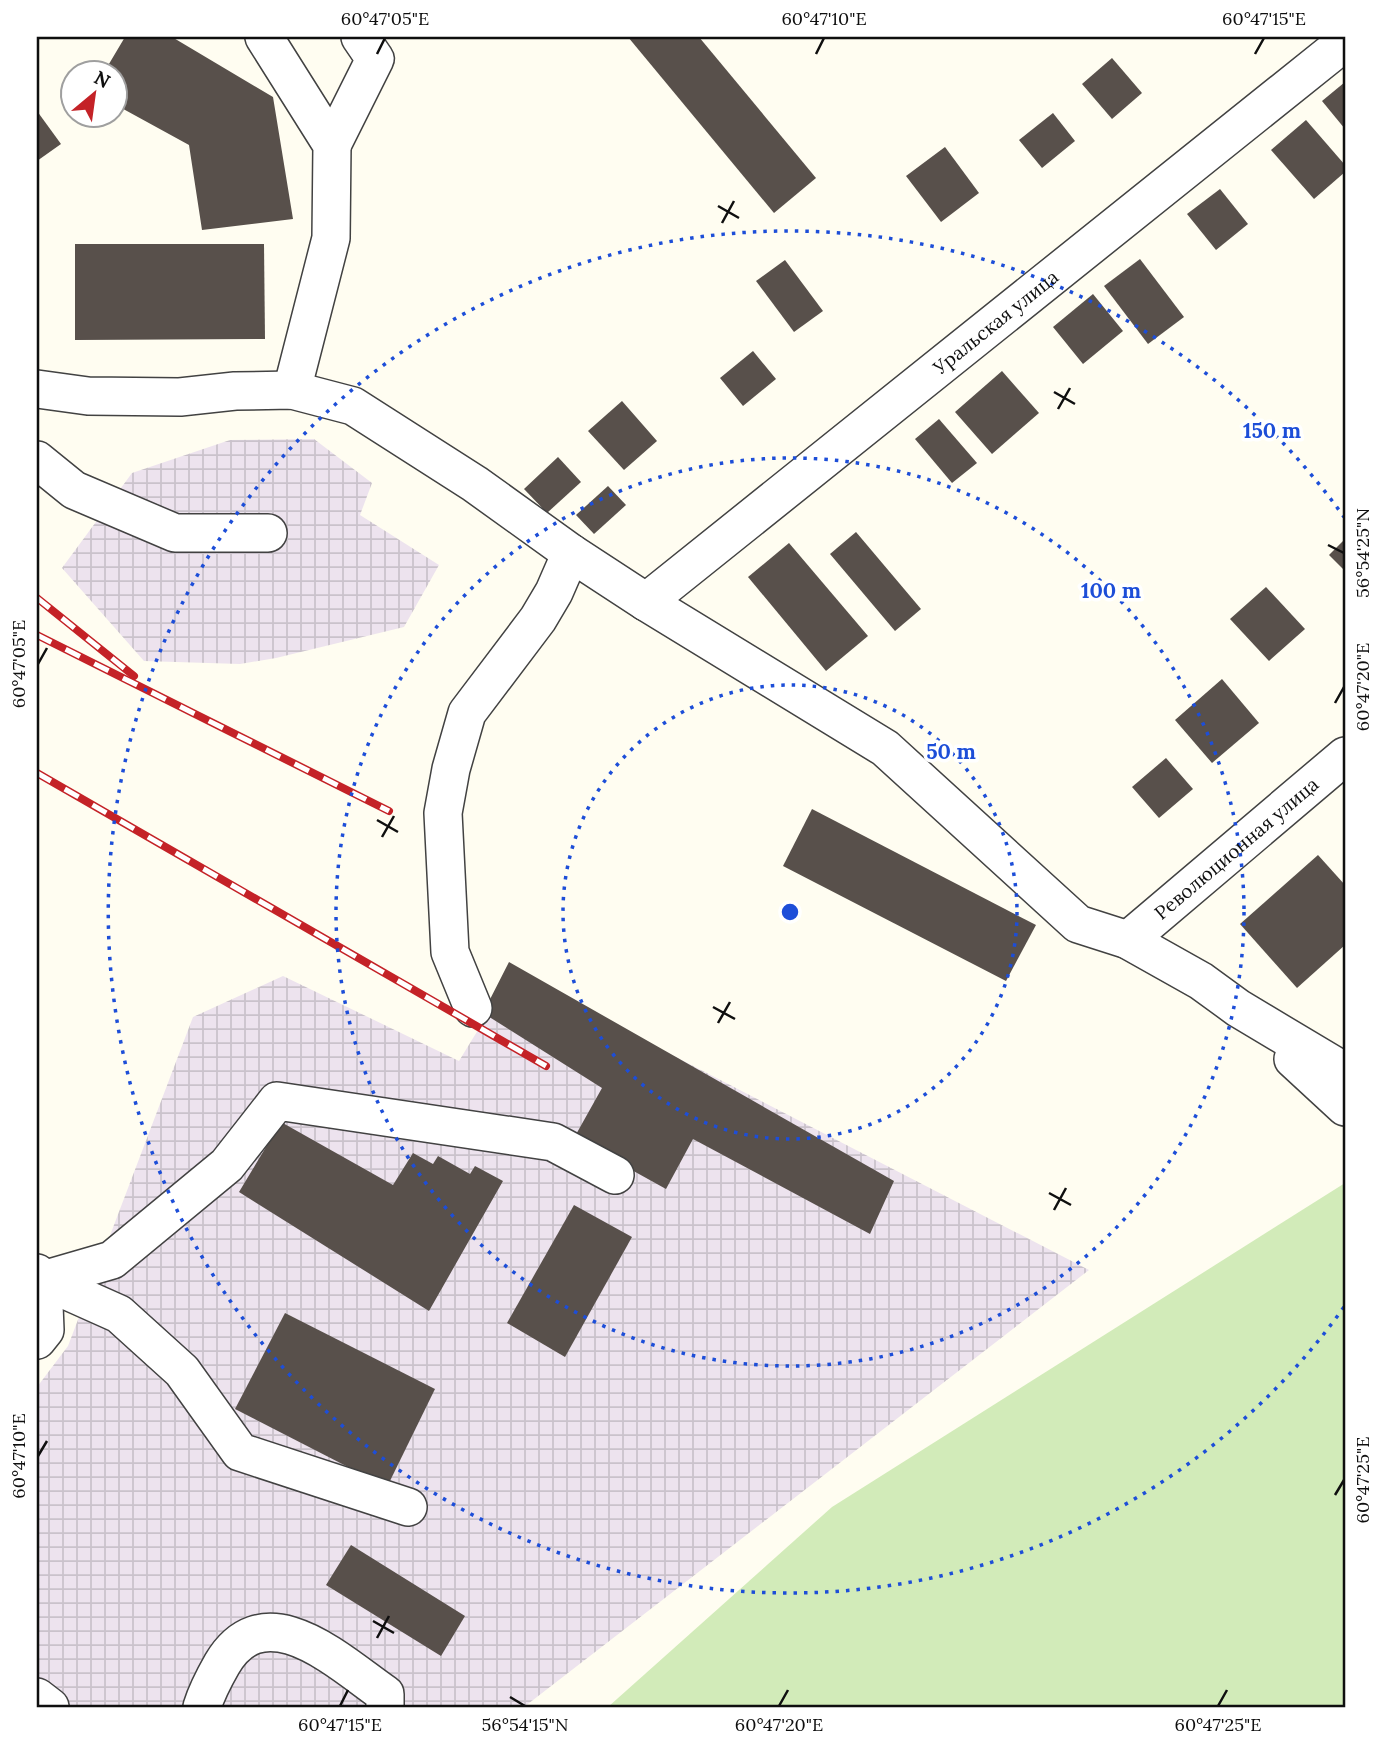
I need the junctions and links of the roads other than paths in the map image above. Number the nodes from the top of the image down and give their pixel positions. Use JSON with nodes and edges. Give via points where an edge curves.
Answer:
{"nodes":[{"id":1,"x":264,"y":37,"type":"edge"},
{"id":2,"x":363,"y":38,"type":"edge"},
{"id":3,"x":1345,"y":42,"type":"edge"},
{"id":4,"x":332,"y":145,"type":"junction"},
{"id":5,"x":37,"y":389,"type":"edge"},
{"id":6,"x":292,"y":390,"type":"junction"},
{"id":7,"x":37,"y":460,"type":"edge"},
{"id":8,"x":268,"y":533,"type":"dead end"},
{"id":9,"x":571,"y":553,"type":"junction"},
{"id":10,"x":646,"y":602,"type":"junction"},
{"id":11,"x":1345,"y":756,"type":"edge"},
{"id":12,"x":1128,"y":940,"type":"junction"},
{"id":13,"x":473,"y":1008,"type":"dead end"},
{"id":14,"x":1238,"y":1008,"type":"junction"},
{"id":15,"x":1345,"y":1072,"type":"edge"},
{"id":16,"x":1345,"y":1107,"type":"edge"},
{"id":17,"x":615,"y":1175,"type":"dead end"},
{"id":18,"x":40,"y":1276,"type":"edge"},
{"id":19,"x":37,"y":1340,"type":"edge"},
{"id":20,"x":408,"y":1507,"type":"dead end"},
{"id":21,"x":37,"y":1697,"type":"edge"},
{"id":22,"x":385,"y":1700,"type":"edge"},
{"id":23,"x":50,"y":1707,"type":"edge"},
{"id":24,"x":202,"y":1707,"type":"edge"}],
"edges":[{"from":1,"to":4,"type":"street"},
{"from":2,"to":4,"type":"street","via":[[375,59]]},
{"from":3,"to":10,"type":"street","name":"Уральская улица"},
{"from":4,"to":6,"type":"street","via":[[331,238]]},
{"from":5,"to":6,"type":"street","via":[[88,396],[180,397]]},
{"from":6,"to":9,"type":"street","via":[[353,406],[475,484]]},
{"from":7,"to":8,"type":"street","via":[[74,490],[175,533]]},
{"from":9,"to":10,"type":"street"},
{"from":9,"to":13,"type":"street","via":[[538,620],[467,713],[451,769],[443,813],[450,952]]},
{"from":10,"to":12,"type":"street","via":[[885,748],[1078,924]]},
{"from":11,"to":12,"type":"street","name":"Революционная улица"},
{"from":12,"to":14,"type":"street","via":[[1201,981]]},
{"from":14,"to":15,"type":"street"},
{"from":14,"to":16,"type":"street"},
{"from":17,"to":18,"type":"street","via":[[553,1142],[277,1101],[227,1165],[112,1259]]},
{"from":18,"to":19,"type":"street","via":[[44,1330]]},
{"from":18,"to":20,"type":"street","via":[[119,1314],[182,1371],[240,1452]]},
{"from":21,"to":23,"type":"street"},
{"from":22,"to":24,"type":"street","via":[[315,1646],[291,1634],[269,1631],[247,1637],[229,1652]]}]}
